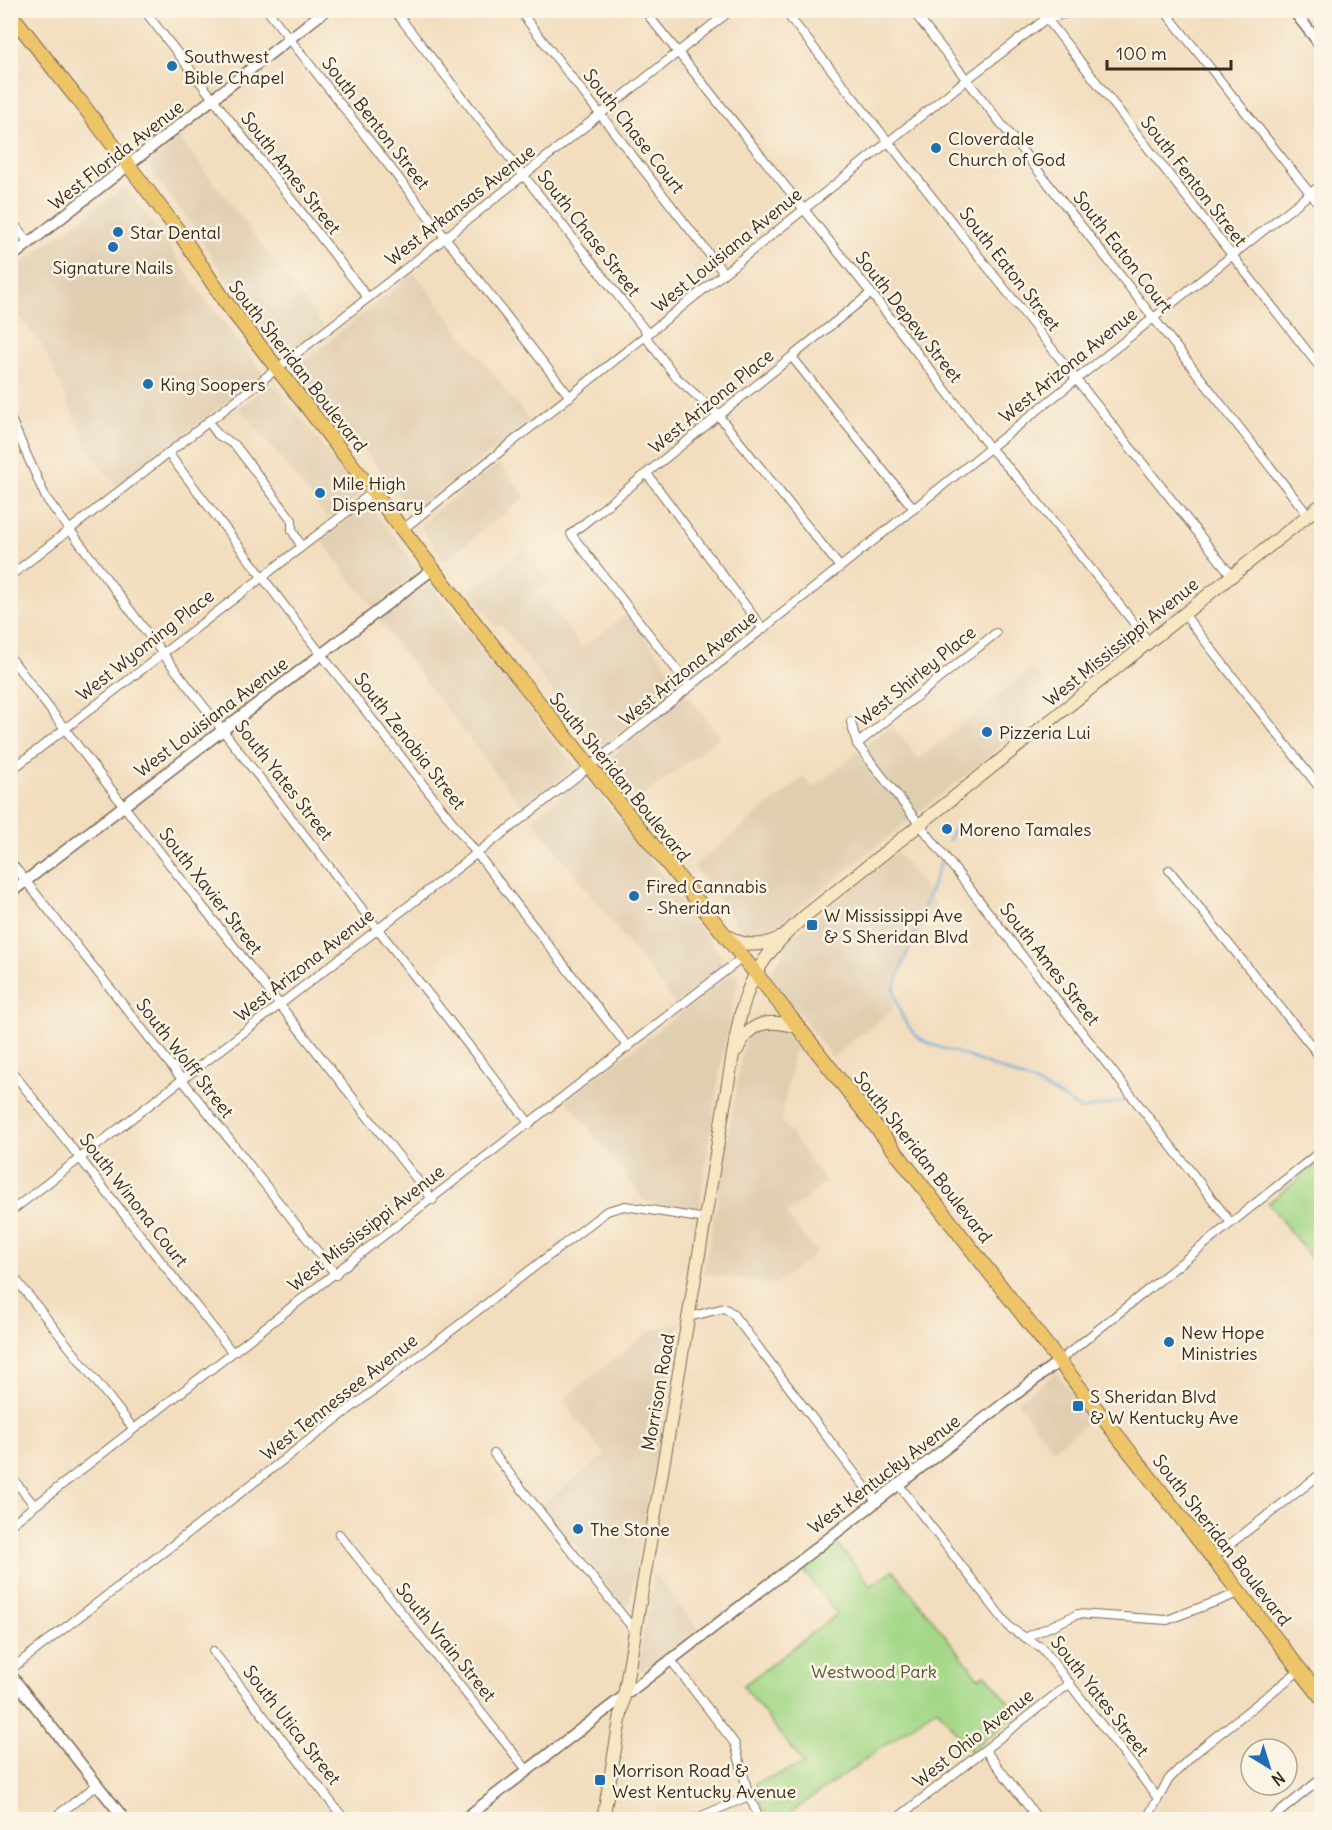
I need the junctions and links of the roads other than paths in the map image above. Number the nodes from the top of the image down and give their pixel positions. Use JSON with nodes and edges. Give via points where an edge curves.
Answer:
{"nodes":[{"id":1,"x":144,"y":10,"type":"edge"},
{"id":2,"x":267,"y":10,"type":"edge"},
{"id":3,"x":326,"y":10,"type":"edge"},
{"id":4,"x":394,"y":10,"type":"edge"},
{"id":5,"x":519,"y":10,"type":"edge"},
{"id":6,"x":644,"y":10,"type":"edge"},
{"id":7,"x":731,"y":10,"type":"edge"},
{"id":8,"x":784,"y":10,"type":"edge"},
{"id":9,"x":912,"y":10,"type":"edge"},
{"id":10,"x":1040,"y":10,"type":"edge"},
{"id":11,"x":1080,"y":10,"type":"edge"},
{"id":12,"x":1164,"y":10,"type":"edge"},
{"id":13,"x":1293,"y":10,"type":"edge"},
{"id":14,"x":10,"y":13,"type":"edge"},
{"id":15,"x":1047,"y":18,"type":"junction"},
{"id":16,"x":290,"y":40,"type":"junction"},
{"id":17,"x":1322,"y":46,"type":"edge"},
{"id":18,"x":678,"y":54,"type":"junction"},
{"id":19,"x":966,"y":80,"type":"junction"},
{"id":20,"x":213,"y":100,"type":"junction"},
{"id":21,"x":600,"y":116,"type":"junction"},
{"id":22,"x":889,"y":142,"type":"junction"},
{"id":23,"x":130,"y":166,"type":"junction"},
{"id":24,"x":523,"y":176,"type":"junction"},
{"id":25,"x":1322,"y":184,"type":"edge"},
{"id":26,"x":1310,"y":193,"type":"junction"},
{"id":27,"x":1322,"y":208,"type":"edge"},
{"id":28,"x":803,"y":210,"type":"junction"},
{"id":29,"x":10,"y":219,"type":"edge"},
{"id":30,"x":445,"y":238,"type":"junction"},
{"id":31,"x":29,"y":243,"type":"junction"},
{"id":32,"x":1231,"y":256,"type":"junction"},
{"id":33,"x":10,"y":258,"type":"edge"},
{"id":34,"x":723,"y":272,"type":"junction"},
{"id":35,"x":871,"y":293,"type":"junction"},
{"id":36,"x":368,"y":298,"type":"junction"},
{"id":37,"x":1153,"y":318,"type":"junction"},
{"id":38,"x":646,"y":335,"type":"junction"},
{"id":39,"x":792,"y":357,"type":"junction"},
{"id":40,"x":276,"y":368,"type":"junction"},
{"id":41,"x":1322,"y":370,"type":"edge"},
{"id":42,"x":1075,"y":380,"type":"junction"},
{"id":43,"x":570,"y":397,"type":"junction"},
{"id":44,"x":718,"y":415,"type":"junction"},
{"id":45,"x":10,"y":417,"type":"edge"},
{"id":46,"x":208,"y":421,"type":"junction"},
{"id":47,"x":990,"y":448,"type":"junction"},
{"id":48,"x":168,"y":453,"type":"junction"},
{"id":49,"x":647,"y":474,"type":"junction"},
{"id":50,"x":373,"y":492,"type":"junction"},
{"id":51,"x":1322,"y":504,"type":"edge"},
{"id":52,"x":914,"y":509,"type":"junction"},
{"id":53,"x":1308,"y":515,"type":"junction"},
{"id":54,"x":70,"y":530,"type":"junction"},
{"id":55,"x":402,"y":530,"type":"junction"},
{"id":56,"x":301,"y":546,"type":"junction"},
{"id":57,"x":840,"y":567,"type":"junction"},
{"id":58,"x":433,"y":568,"type":"junction"},
{"id":59,"x":263,"y":575,"type":"junction"},
{"id":60,"x":10,"y":576,"type":"edge"},
{"id":61,"x":1232,"y":576,"type":"junction"},
{"id":62,"x":1184,"y":614,"type":"junction"},
{"id":63,"x":763,"y":629,"type":"junction"},
{"id":64,"x":996,"y":633,"type":"dead end"},
{"id":65,"x":1149,"y":642,"type":"junction"},
{"id":66,"x":163,"y":654,"type":"junction"},
{"id":67,"x":321,"y":654,"type":"junction"},
{"id":68,"x":10,"y":657,"type":"edge"},
{"id":69,"x":690,"y":687,"type":"junction"},
{"id":70,"x":852,"y":722,"type":"dead end"},
{"id":71,"x":65,"y":728,"type":"junction"},
{"id":72,"x":224,"y":731,"type":"junction"},
{"id":73,"x":857,"y":744,"type":"junction"},
{"id":74,"x":589,"y":767,"type":"junction"},
{"id":75,"x":10,"y":771,"type":"edge"},
{"id":76,"x":1322,"y":791,"type":"edge"},
{"id":77,"x":123,"y":805,"type":"junction"},
{"id":78,"x":921,"y":825,"type":"junction"},
{"id":79,"x":477,"y":854,"type":"junction"},
{"id":80,"x":10,"y":861,"type":"edge"},
{"id":81,"x":1168,"y":870,"type":"dead end"},
{"id":82,"x":26,"y":881,"type":"junction"},
{"id":83,"x":10,"y":893,"type":"edge"},
{"id":84,"x":379,"y":929,"type":"junction"},
{"id":85,"x":721,"y":932,"type":"junction"},
{"id":86,"x":785,"y":934,"type":"junction"},
{"id":87,"x":742,"y":958,"type":"junction"},
{"id":88,"x":755,"y":973,"type":"junction"},
{"id":89,"x":279,"y":1005,"type":"junction"},
{"id":90,"x":798,"y":1027,"type":"junction"},
{"id":91,"x":628,"y":1047,"type":"junction"},
{"id":92,"x":1322,"y":1059,"type":"edge"},
{"id":93,"x":732,"y":1062,"type":"junction"},
{"id":94,"x":10,"y":1069,"type":"edge"},
{"id":95,"x":181,"y":1081,"type":"junction"},
{"id":96,"x":530,"y":1124,"type":"junction"},
{"id":97,"x":1322,"y":1150,"type":"edge"},
{"id":98,"x":81,"y":1158,"type":"junction"},
{"id":99,"x":433,"y":1200,"type":"junction"},
{"id":100,"x":10,"y":1212,"type":"edge"},
{"id":101,"x":706,"y":1219,"type":"junction"},
{"id":102,"x":1231,"y":1223,"type":"junction"},
{"id":103,"x":10,"y":1272,"type":"edge"},
{"id":104,"x":336,"y":1275,"type":"junction"},
{"id":105,"x":689,"y":1317,"type":"junction"},
{"id":106,"x":232,"y":1352,"type":"junction"},
{"id":107,"x":1059,"y":1361,"type":"junction"},
{"id":108,"x":133,"y":1428,"type":"junction"},
{"id":109,"x":494,"y":1454,"type":"dead end"},
{"id":110,"x":1322,"y":1473,"type":"edge"},
{"id":111,"x":10,"y":1475,"type":"edge"},
{"id":112,"x":898,"y":1484,"type":"junction"},
{"id":113,"x":876,"y":1501,"type":"junction"},
{"id":114,"x":34,"y":1505,"type":"junction"},
{"id":115,"x":10,"y":1525,"type":"edge"},
{"id":116,"x":339,"y":1534,"type":"dead end"},
{"id":117,"x":1212,"y":1558,"type":"junction"},
{"id":118,"x":1239,"y":1593,"type":"junction"},
{"id":119,"x":635,"y":1631,"type":"junction"},
{"id":120,"x":1027,"y":1637,"type":"junction"},
{"id":121,"x":213,"y":1651,"type":"dead end"},
{"id":122,"x":670,"y":1659,"type":"junction"},
{"id":123,"x":1300,"y":1670,"type":"junction"},
{"id":124,"x":10,"y":1672,"type":"edge"},
{"id":125,"x":1070,"y":1683,"type":"junction"},
{"id":126,"x":625,"y":1693,"type":"junction"},
{"id":127,"x":1322,"y":1698,"type":"edge"},
{"id":128,"x":985,"y":1750,"type":"junction"},
{"id":129,"x":527,"y":1770,"type":"junction"},
{"id":130,"x":1322,"y":1778,"type":"edge"},
{"id":131,"x":97,"y":1785,"type":"junction"},
{"id":132,"x":749,"y":1796,"type":"junction"},
{"id":133,"x":1157,"y":1797,"type":"junction"},
{"id":134,"x":899,"y":1818,"type":"edge"},
{"id":135,"x":51,"y":1820,"type":"edge"},
{"id":136,"x":124,"y":1820,"type":"edge"},
{"id":137,"x":345,"y":1820,"type":"edge"},
{"id":138,"x":463,"y":1820,"type":"edge"},
{"id":139,"x":603,"y":1820,"type":"edge"},
{"id":140,"x":692,"y":1820,"type":"edge"},
{"id":141,"x":760,"y":1820,"type":"edge"},
{"id":142,"x":1039,"y":1820,"type":"edge"},
{"id":143,"x":1146,"y":1820,"type":"edge"},
{"id":144,"x":1270,"y":1820,"type":"edge"}],
"edges":[{"from":1,"to":20,"type":"street","name":"South Ames Street"},
{"from":2,"to":16,"type":"street","name":"South Benton Street"},
{"from":3,"to":16,"type":"street","name":"West Florida Avenue"},
{"from":4,"to":24,"type":"street","name":"South Chase Street"},
{"from":5,"to":21,"type":"street","name":"South Chase Court"},
{"from":6,"to":18,"type":"street","name":"South Depew Street"},
{"from":7,"to":18,"type":"street","name":"West Arkansas Avenue"},
{"from":8,"to":22,"type":"street","name":"South Eaton Street"},
{"from":9,"to":19,"type":"street","name":"South Eaton Court"},
{"from":10,"to":15,"type":"street","name":"South Fenton Street"},
{"from":11,"to":15,"type":"street","name":"West Louisiana Avenue"},
{"from":12,"to":26,"type":"street"},
{"from":13,"to":17,"type":"street"},
{"from":14,"to":23,"type":"main road","name":"South Sheridan Boulevard"},
{"from":15,"to":19,"type":"street","name":"West Louisiana Avenue"},
{"from":15,"to":32,"type":"street","name":"South Fenton Street"},
{"from":16,"to":20,"type":"street","name":"West Florida Avenue"},
{"from":16,"to":30,"type":"street","name":"South Benton Street"},
{"from":18,"to":21,"type":"street","name":"West Arkansas Avenue"},
{"from":18,"to":28,"type":"street","name":"South Depew Street"},
{"from":19,"to":22,"type":"street","name":"West Louisiana Avenue"},
{"from":19,"to":37,"type":"street","name":"South Eaton Court"},
{"from":20,"to":23,"type":"street","name":"West Florida Avenue"},
{"from":20,"to":36,"type":"street","name":"South Ames Street"},
{"from":21,"to":24,"type":"street","name":"West Arkansas Avenue"},
{"from":21,"to":34,"type":"street","name":"South Chase Court"},
{"from":22,"to":28,"type":"street","name":"West Louisiana Avenue"},
{"from":22,"to":42,"type":"street","name":"South Eaton Street"},
{"from":23,"to":31,"type":"street","name":"West Florida Avenue"},
{"from":23,"to":40,"type":"main road","name":"South Sheridan Boulevard"},
{"from":24,"to":30,"type":"street","name":"West Arkansas Avenue"},
{"from":24,"to":38,"type":"street","name":"South Chase Street"},
{"from":25,"to":26,"type":"street","name":"West Arizona Avenue"},
{"from":26,"to":27,"type":"street"},
{"from":26,"to":32,"type":"street","name":"West Arizona Avenue"},
{"from":28,"to":34,"type":"street","name":"West Louisiana Avenue"},
{"from":28,"to":35,"type":"street","name":"South Depew Street"},
{"from":29,"to":31,"type":"street"},
{"from":30,"to":36,"type":"street","name":"West Arkansas Avenue"},
{"from":30,"to":43,"type":"street","name":"South Benton Street"},
{"from":31,"to":33,"type":"street","name":"West Florida Avenue"},
{"from":32,"to":37,"type":"street","name":"West Arizona Avenue"},
{"from":32,"to":41,"type":"street","name":"South Fenton Street"},
{"from":34,"to":38,"type":"street","name":"West Louisiana Avenue"},
{"from":35,"to":39,"type":"street","name":"West Arizona Place"},
{"from":35,"to":47,"type":"street","name":"South Depew Street"},
{"from":36,"to":40,"type":"street","name":"West Arkansas Avenue"},
{"from":37,"to":42,"type":"street","name":"West Arizona Avenue"},
{"from":37,"to":53,"type":"street","name":"South Eaton Court"},
{"from":38,"to":43,"type":"street","name":"West Louisiana Avenue"},
{"from":38,"to":44,"type":"street","name":"South Chase Street","via":[[676,377]]},
{"from":39,"to":44,"type":"street","name":"West Arizona Place"},
{"from":39,"to":52,"type":"street"},
{"from":40,"to":46,"type":"street","name":"West Arkansas Avenue"},
{"from":40,"to":50,"type":"main road","name":"South Sheridan Boulevard"},
{"from":42,"to":47,"type":"street","name":"West Arizona Avenue"},
{"from":42,"to":61,"type":"street","name":"South Eaton Street"},
{"from":43,"to":55,"type":"street","name":"West Louisiana Avenue"},
{"from":44,"to":49,"type":"street","name":"West Arizona Place"},
{"from":44,"to":57,"type":"street","name":"South Chase Street"},
{"from":45,"to":54,"type":"street","name":"South Yates Street","via":[[46,498]]},
{"from":46,"to":48,"type":"street","name":"West Arkansas Avenue"},
{"from":46,"to":56,"type":"street","via":[[218,435],[235,446],[292,520],[292,530]]},
{"from":47,"to":52,"type":"street","name":"West Arizona Avenue"},
{"from":47,"to":65,"type":"street","name":"South Depew Street"},
{"from":48,"to":54,"type":"street","name":"West Arkansas Avenue"},
{"from":48,"to":59,"type":"street","name":"South Zenobia Street"},
{"from":49,"to":63,"type":"street"},
{"from":49,"to":69,"type":"street","name":"West Arizona Place","via":[[571,534]]},
{"from":50,"to":55,"type":"main road","name":"South Sheridan Boulevard"},
{"from":50,"to":56,"type":"street","name":"West Wyoming Place"},
{"from":51,"to":53,"type":"main road","name":"West Mississippi Avenue"},
{"from":52,"to":57,"type":"street","name":"West Arizona Avenue"},
{"from":53,"to":61,"type":"main road","name":"West Mississippi Avenue"},
{"from":54,"to":60,"type":"street","name":"West Arkansas Avenue"},
{"from":54,"to":66,"type":"street","name":"South Yates Street"},
{"from":55,"to":58,"type":"main road","name":"South Sheridan Boulevard"},
{"from":56,"to":59,"type":"street","name":"West Wyoming Place"},
{"from":57,"to":63,"type":"street","name":"West Arizona Avenue"},
{"from":58,"to":67,"type":"street","name":"West Louisiana Avenue"},
{"from":58,"to":74,"type":"main road","name":"South Sheridan Boulevard"},
{"from":59,"to":66,"type":"street","name":"West Wyoming Place"},
{"from":59,"to":67,"type":"street","name":"South Zenobia Street"},
{"from":61,"to":62,"type":"main road","name":"West Mississippi Avenue"},
{"from":62,"to":65,"type":"main road","name":"West Mississippi Avenue"},
{"from":62,"to":76,"type":"street"},
{"from":63,"to":69,"type":"street","name":"West Arizona Avenue"},
{"from":64,"to":73,"type":"street","name":"West Shirley Place"},
{"from":65,"to":78,"type":"main road","name":"West Mississippi Avenue"},
{"from":66,"to":71,"type":"street","name":"West Wyoming Place"},
{"from":66,"to":72,"type":"street","name":"South Yates Street"},
{"from":67,"to":72,"type":"street","name":"West Louisiana Avenue"},
{"from":67,"to":79,"type":"street","name":"South Zenobia Street"},
{"from":68,"to":71,"type":"street","name":"South Xavier Street"},
{"from":69,"to":74,"type":"street","name":"West Arizona Avenue"},
{"from":70,"to":73,"type":"street","name":"South Ames Street"},
{"from":71,"to":75,"type":"street","name":"West Wyoming Place"},
{"from":71,"to":77,"type":"street","name":"South Xavier Street"},
{"from":72,"to":77,"type":"street","name":"West Louisiana Avenue"},
{"from":72,"to":84,"type":"street","name":"South Yates Street"},
{"from":73,"to":78,"type":"street","name":"South Ames Street"},
{"from":74,"to":79,"type":"street","name":"West Arizona Avenue"},
{"from":74,"to":85,"type":"main road","name":"South Sheridan Boulevard"},
{"from":77,"to":82,"type":"street","name":"West Louisiana Avenue"},
{"from":77,"to":89,"type":"street","name":"South Xavier Street"},
{"from":78,"to":86,"type":"main road","name":"West Mississippi Avenue"},
{"from":78,"to":102,"type":"street","name":"South Ames Street"},
{"from":79,"to":84,"type":"street","name":"West Arizona Avenue"},
{"from":79,"to":91,"type":"street","name":"South Zenobia Street"},
{"from":80,"to":82,"type":"street","name":"South Wolff Street"},
{"from":81,"to":92,"type":"street"},
{"from":82,"to":83,"type":"street","name":"West Louisiana Avenue"},
{"from":82,"to":95,"type":"street","name":"South Wolff Street"},
{"from":84,"to":89,"type":"street","name":"West Arizona Avenue"},
{"from":84,"to":96,"type":"street","name":"South Yates Street"},
{"from":85,"to":86,"type":"main road","via":[[753,945]]},
{"from":85,"to":87,"type":"main road","name":"South Sheridan Boulevard"},
{"from":86,"to":88,"type":"main road","name":"West Mississippi Avenue"},
{"from":87,"to":88,"type":"main road","name":"South Sheridan Boulevard"},
{"from":87,"to":91,"type":"street","name":"West Mississippi Avenue"},
{"from":88,"to":90,"type":"main road","name":"South Sheridan Boulevard"},
{"from":88,"to":93,"type":"main road","name":"Morrison Road","via":[[741,1009]]},
{"from":89,"to":95,"type":"street","name":"West Arizona Avenue"},
{"from":89,"to":99,"type":"street","name":"South Xavier Street"},
{"from":90,"to":93,"type":"main road","via":[[771,1021],[757,1024],[744,1037]]},
{"from":90,"to":107,"type":"main road","name":"South Sheridan Boulevard"},
{"from":91,"to":96,"type":"street","name":"West Mississippi Avenue"},
{"from":93,"to":101,"type":"main road","name":"Morrison Road"},
{"from":94,"to":98,"type":"street","name":"South Winona Court"},
{"from":95,"to":98,"type":"street","name":"West Arizona Avenue"},
{"from":95,"to":104,"type":"street","name":"South Wolff Street"},
{"from":96,"to":99,"type":"street","name":"West Mississippi Avenue"},
{"from":97,"to":102,"type":"street","name":"West Kentucky Avenue"},
{"from":98,"to":100,"type":"street","name":"West Arizona Avenue"},
{"from":98,"to":106,"type":"street","name":"South Winona Court"},
{"from":99,"to":104,"type":"street","name":"West Mississippi Avenue"},
{"from":101,"to":105,"type":"main road","name":"Morrison Road"},
{"from":101,"to":124,"type":"street","name":"West Tennessee Avenue","via":[[625,1206],[607,1211]]},
{"from":102,"to":107,"type":"street","name":"West Kentucky Avenue"},
{"from":103,"to":108,"type":"street"},
{"from":104,"to":106,"type":"street","name":"West Mississippi Avenue"},
{"from":105,"to":113,"type":"street","via":[[728,1309]]},
{"from":105,"to":119,"type":"main road","name":"Morrison Road"},
{"from":106,"to":108,"type":"street","name":"West Mississippi Avenue"},
{"from":107,"to":112,"type":"street","name":"West Kentucky Avenue"},
{"from":107,"to":117,"type":"main road","name":"South Sheridan Boulevard"},
{"from":108,"to":114,"type":"street","name":"West Mississippi Avenue"},
{"from":109,"to":119,"type":"street"},
{"from":110,"to":117,"type":"street"},
{"from":111,"to":114,"type":"street"},
{"from":112,"to":113,"type":"street","name":"West Kentucky Avenue"},
{"from":112,"to":120,"type":"street","name":"South Yates Street","via":[[1010,1628]]},
{"from":113,"to":122,"type":"street","name":"West Kentucky Avenue"},
{"from":114,"to":115,"type":"street","name":"West Mississippi Avenue"},
{"from":116,"to":129,"type":"street","name":"South Vrain Street"},
{"from":117,"to":118,"type":"main road","name":"South Sheridan Boulevard"},
{"from":118,"to":120,"type":"street","via":[[1167,1620],[1078,1614]]},
{"from":118,"to":123,"type":"main road","name":"South Sheridan Boulevard"},
{"from":119,"to":126,"type":"main road","name":"Morrison Road"},
{"from":120,"to":125,"type":"street","name":"South Yates Street","via":[[1040,1645]]},
{"from":121,"to":137,"type":"street","name":"South Utica Street"},
{"from":122,"to":126,"type":"street","name":"West Kentucky Avenue"},
{"from":122,"to":132,"type":"street","via":[[735,1744]]},
{"from":123,"to":127,"type":"main road","name":"South Sheridan Boulevard"},
{"from":123,"to":133,"type":"street","via":[[1194,1753]]},
{"from":124,"to":131,"type":"street"},
{"from":125,"to":128,"type":"street","name":"West Ohio Avenue"},
{"from":125,"to":133,"type":"street","name":"South Yates Street"},
{"from":126,"to":129,"type":"street","name":"West Kentucky Avenue"},
{"from":126,"to":139,"type":"main road","name":"Morrison Road"},
{"from":128,"to":134,"type":"street","name":"West Ohio Avenue"},
{"from":128,"to":142,"type":"street"},
{"from":129,"to":138,"type":"street","name":"West Kentucky Avenue"},
{"from":130,"to":144,"type":"street"},
{"from":131,"to":135,"type":"street"},
{"from":131,"to":136,"type":"street"},
{"from":132,"to":140,"type":"street"},
{"from":132,"to":141,"type":"street"},
{"from":133,"to":143,"type":"street"}]}
